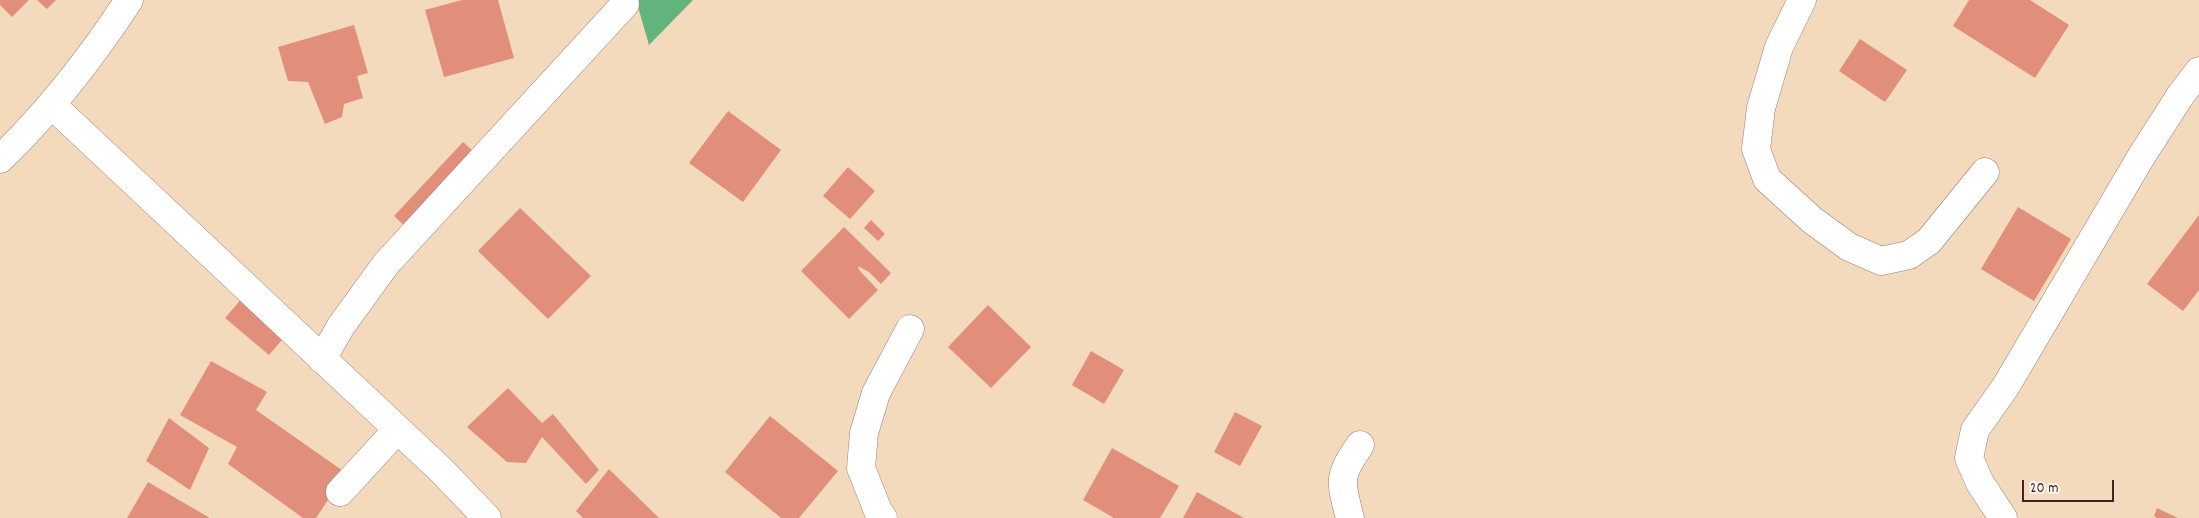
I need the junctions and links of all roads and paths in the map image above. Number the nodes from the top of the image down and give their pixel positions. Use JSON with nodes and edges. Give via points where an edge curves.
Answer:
{"nodes":[{"id":1,"x":129,"y":0,"type":"edge"},
{"id":2,"x":1802,"y":0,"type":"edge"},
{"id":3,"x":625,"y":4,"type":"dead end"},
{"id":4,"x":2199,"y":71,"type":"edge"},
{"id":5,"x":52,"y":106,"type":"junction"},
{"id":6,"x":0,"y":159,"type":"edge"},
{"id":7,"x":1985,"y":172,"type":"dead end"},
{"id":8,"x":910,"y":329,"type":"dead end"},
{"id":9,"x":322,"y":359,"type":"junction"},
{"id":10,"x":397,"y":430,"type":"junction"},
{"id":11,"x":1360,"y":445,"type":"dead end"},
{"id":12,"x":340,"y":492,"type":"dead end"},
{"id":13,"x":487,"y":518,"type":"edge"},
{"id":14,"x":883,"y":518,"type":"edge"},
{"id":15,"x":1350,"y":518,"type":"edge"},
{"id":16,"x":2003,"y":518,"type":"edge"}],
"edges":[{"from":1,"to":5,"type":"street","via":[[98,47]]},
{"from":2,"to":7,"type":"street","via":[[1779,47],[1761,108],[1756,149],[1767,179],[1819,226],[1849,247],[1882,262],[1910,256],[1929,241]]},
{"from":3,"to":9,"type":"street","via":[[386,264],[341,326]]},
{"from":4,"to":16,"type":"street","via":[[2141,156],[2006,386],[1974,430],[1969,458],[1980,483]]},
{"from":5,"to":6,"type":"street"},
{"from":5,"to":9,"type":"street"},
{"from":8,"to":14,"type":"street","via":[[876,393],[864,433],[861,468]]},
{"from":9,"to":10,"type":"street"},
{"from":10,"to":12,"type":"street"},
{"from":10,"to":13,"type":"street"},
{"from":11,"to":15,"type":"street","via":[[1345,467],[1342,487]]}]}
